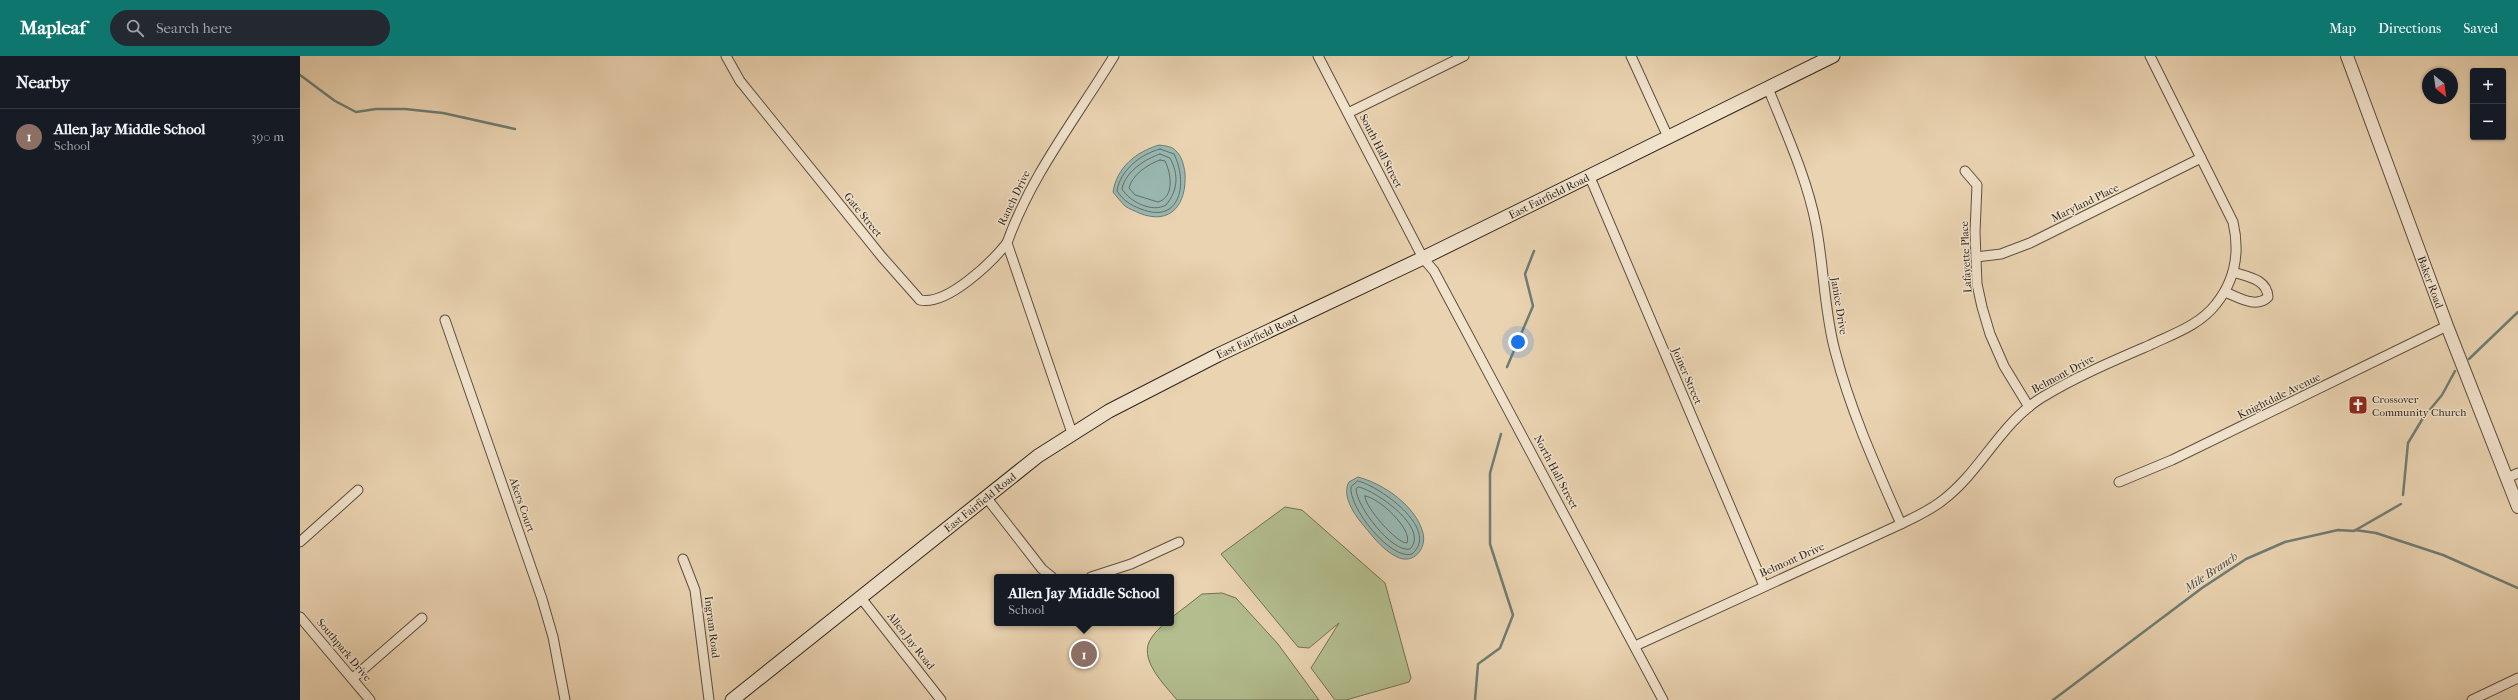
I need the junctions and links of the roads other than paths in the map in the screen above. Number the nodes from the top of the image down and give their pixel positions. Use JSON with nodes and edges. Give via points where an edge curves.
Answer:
{"nodes":[{"id":1,"x":726,"y":56,"type":"edge"},
{"id":2,"x":1114,"y":56,"type":"edge"},
{"id":3,"x":1318,"y":56,"type":"edge"},
{"id":4,"x":1464,"y":56,"type":"edge"},
{"id":5,"x":1631,"y":56,"type":"edge"},
{"id":6,"x":1833,"y":56,"type":"edge"},
{"id":7,"x":2150,"y":56,"type":"edge"},
{"id":8,"x":2347,"y":56,"type":"edge"},
{"id":9,"x":1768,"y":88,"type":"junction"},
{"id":10,"x":1348,"y":113,"type":"junction"},
{"id":11,"x":1668,"y":137,"type":"junction"},
{"id":12,"x":2201,"y":158,"type":"junction"},
{"id":13,"x":1966,"y":171,"type":"dead end"},
{"id":14,"x":1589,"y":175,"type":"junction"},
{"id":15,"x":1007,"y":243,"type":"junction"},
{"id":16,"x":1976,"y":257,"type":"junction"},
{"id":17,"x":1423,"y":258,"type":"junction"},
{"id":18,"x":2233,"y":272,"type":"junction"},
{"id":19,"x":2225,"y":292,"type":"junction"},
{"id":20,"x":446,"y":320,"type":"dead end"},
{"id":21,"x":2447,"y":326,"type":"junction"},
{"id":22,"x":2029,"y":407,"type":"junction"},
{"id":23,"x":1072,"y":433,"type":"junction"},
{"id":24,"x":2512,"y":476,"type":"edge"},
{"id":25,"x":2119,"y":482,"type":"dead end"},
{"id":26,"x":358,"y":490,"type":"dead end"},
{"id":27,"x":986,"y":497,"type":"junction"},
{"id":28,"x":2518,"y":506,"type":"edge"},
{"id":29,"x":1901,"y":524,"type":"junction"},
{"id":30,"x":300,"y":542,"type":"edge"},
{"id":31,"x":1179,"y":542,"type":"dead end"},
{"id":32,"x":683,"y":560,"type":"dead end"},
{"id":33,"x":1049,"y":574,"type":"edge"},
{"id":34,"x":1100,"y":574,"type":"edge"},
{"id":35,"x":1764,"y":586,"type":"junction"},
{"id":36,"x":862,"y":598,"type":"junction"},
{"id":37,"x":300,"y":617,"type":"edge"},
{"id":38,"x":422,"y":618,"type":"dead end"},
{"id":39,"x":1635,"y":646,"type":"junction"},
{"id":40,"x":353,"y":678,"type":"junction"},
{"id":41,"x":2518,"y":678,"type":"edge"},
{"id":42,"x":370,"y":700,"type":"edge"},
{"id":43,"x":565,"y":700,"type":"edge"},
{"id":44,"x":709,"y":700,"type":"edge"},
{"id":45,"x":732,"y":700,"type":"edge"},
{"id":46,"x":941,"y":700,"type":"edge"},
{"id":47,"x":1663,"y":700,"type":"edge"},
{"id":48,"x":2472,"y":700,"type":"edge"}],
"edges":[{"from":1,"to":15,"type":"street","name":"Gate Street","via":[[740,81],[882,257],[920,300],[934,300],[947,294],[987,265]]},
{"from":2,"to":15,"type":"street","name":"Ranch Drive","via":[[1035,181],[1014,222]]},
{"from":3,"to":10,"type":"street","name":"South Hall Street"},
{"from":4,"to":10,"type":"street"},
{"from":5,"to":11,"type":"street"},
{"from":6,"to":9,"type":"main road","name":"East Fairfield Road"},
{"from":7,"to":12,"type":"street","name":"Belmont Drive"},
{"from":8,"to":21,"type":"street","name":"Baker Road"},
{"from":9,"to":11,"type":"main road","name":"East Fairfield Road"},
{"from":9,"to":29,"type":"street","name":"Janice Drive","via":[[1809,195],[1816,226],[1826,310],[1847,394],[1862,436]]},
{"from":10,"to":17,"type":"street","name":"South Hall Street"},
{"from":11,"to":14,"type":"main road","name":"East Fairfield Road"},
{"from":12,"to":16,"type":"street","name":"Maryland Place","via":[[2030,243],[2001,254]]},
{"from":12,"to":18,"type":"street","name":"Belmont Drive","via":[[2233,222],[2237,250]]},
{"from":13,"to":16,"type":"street","name":"Lafayette Place","via":[[1977,185]]},
{"from":14,"to":17,"type":"main road","name":"East Fairfield Road"},
{"from":14,"to":35,"type":"street","name":"Joiner Street"},
{"from":15,"to":23,"type":"street","name":"Ranch Drive"},
{"from":16,"to":22,"type":"street","name":"Lafayette Place","via":[[1977,284],[1990,334],[2004,366]]},
{"from":17,"to":23,"type":"main road","name":"East Fairfield Road","via":[[1218,355]]},
{"from":17,"to":39,"type":"street","name":"North Hall Street","via":[[1434,271]]},
{"from":18,"to":19,"type":"street","name":"Belmont Drive"},
{"from":18,"to":19,"type":"street","via":[[2262,282],[2268,289],[2268,297],[2264,302],[2254,303]]},
{"from":19,"to":22,"type":"street","name":"Belmont Drive","via":[[2205,316],[2185,328],[2067,383]]},
{"from":20,"to":43,"type":"street","name":"Akers Court","via":[[542,599],[553,637]]},
{"from":21,"to":24,"type":"street","name":"Baker Road"},
{"from":21,"to":25,"type":"street","name":"Knightdale Avenue","via":[[2179,457]]},
{"from":22,"to":29,"type":"street","name":"Belmont Drive","via":[[2006,428],[1965,479],[1943,501]]},
{"from":23,"to":27,"type":"main road","name":"East Fairfield Road"},
{"from":24,"to":28,"type":"street","name":"Baker Road"},
{"from":26,"to":30,"type":"street"},
{"from":27,"to":33,"type":"street","via":[[1038,564]]},
{"from":27,"to":36,"type":"main road","name":"East Fairfield Road"},
{"from":29,"to":35,"type":"street","name":"Belmont Drive"},
{"from":31,"to":34,"type":"street","via":[[1131,564]]},
{"from":32,"to":44,"type":"street","name":"Ingram Road","via":[[695,590]]},
{"from":35,"to":39,"type":"street","name":"Belmont Drive"},
{"from":36,"to":45,"type":"main road","name":"East Fairfield Road"},
{"from":36,"to":46,"type":"street","name":"Allen Jay Road"},
{"from":37,"to":40,"type":"street","name":"Southpark Drive"},
{"from":38,"to":40,"type":"street"},
{"from":39,"to":47,"type":"street","name":"North Hall Street"},
{"from":40,"to":42,"type":"street","name":"Southpark Drive"},
{"from":41,"to":48,"type":"street"}]}
